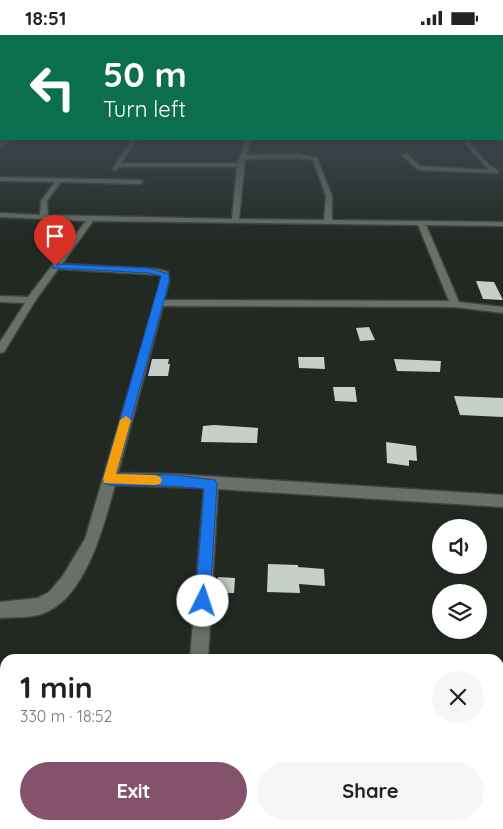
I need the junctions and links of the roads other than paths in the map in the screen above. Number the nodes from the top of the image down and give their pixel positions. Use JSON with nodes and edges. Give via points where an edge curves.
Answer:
{"nodes":[{"id":1,"x":117,"y":166,"type":"edge"},
{"id":2,"x":240,"y":166,"type":"edge"},
{"id":3,"x":318,"y":166,"type":"edge"},
{"id":4,"x":416,"y":166,"type":"edge"},
{"id":5,"x":487,"y":166,"type":"edge"},
{"id":6,"x":495,"y":172,"type":"junction"},
{"id":7,"x":503,"y":172,"type":"edge"},
{"id":8,"x":0,"y":179,"type":"edge"},
{"id":9,"x":59,"y":181,"type":"junction"},
{"id":10,"x":98,"y":181,"type":"junction"},
{"id":11,"x":140,"y":182,"type":"dead end"},
{"id":12,"x":0,"y":215,"type":"edge"},
{"id":13,"x":44,"y":217,"type":"junction"},
{"id":14,"x":91,"y":219,"type":"junction"},
{"id":15,"x":235,"y":220,"type":"junction"},
{"id":16,"x":328,"y":222,"type":"junction"},
{"id":17,"x":421,"y":223,"type":"junction"},
{"id":18,"x":503,"y":224,"type":"edge"},
{"id":19,"x":55,"y":266,"type":"junction"},
{"id":20,"x":0,"y":299,"type":"edge"},
{"id":21,"x":31,"y":300,"type":"junction"},
{"id":22,"x":159,"y":303,"type":"junction"},
{"id":23,"x":456,"y":304,"type":"junction"},
{"id":24,"x":503,"y":310,"type":"edge"},
{"id":25,"x":0,"y":350,"type":"edge"},
{"id":26,"x":109,"y":479,"type":"junction"},
{"id":27,"x":211,"y":484,"type":"junction"},
{"id":28,"x":503,"y":501,"type":"edge"},
{"id":29,"x":0,"y":610,"type":"edge"},
{"id":30,"x":199,"y":654,"type":"edge"}],
"edges":[{"from":1,"to":10,"type":"street"},
{"from":2,"to":15,"type":"street"},
{"from":3,"to":16,"type":"street","via":[[330,196]]},
{"from":4,"to":6,"type":"street"},
{"from":5,"to":6,"type":"street"},
{"from":6,"to":7,"type":"street"},
{"from":8,"to":9,"type":"street"},
{"from":9,"to":10,"type":"street"},
{"from":9,"to":13,"type":"street","via":[[44,201]]},
{"from":10,"to":11,"type":"street"},
{"from":12,"to":13,"type":"street"},
{"from":13,"to":14,"type":"street"},
{"from":14,"to":15,"type":"street"},
{"from":14,"to":19,"type":"street"},
{"from":15,"to":16,"type":"street"},
{"from":16,"to":17,"type":"street"},
{"from":17,"to":18,"type":"street"},
{"from":17,"to":23,"type":"street"},
{"from":19,"to":21,"type":"street"},
{"from":19,"to":22,"type":"street","via":[[162,272],[165,282]]},
{"from":20,"to":21,"type":"street"},
{"from":21,"to":25,"type":"street"},
{"from":22,"to":23,"type":"street"},
{"from":22,"to":26,"type":"street"},
{"from":23,"to":24,"type":"street"},
{"from":26,"to":27,"type":"street"},
{"from":26,"to":29,"type":"street","via":[[92,541],[56,598],[40,606]]},
{"from":27,"to":28,"type":"street"},
{"from":27,"to":30,"type":"street"}]}
